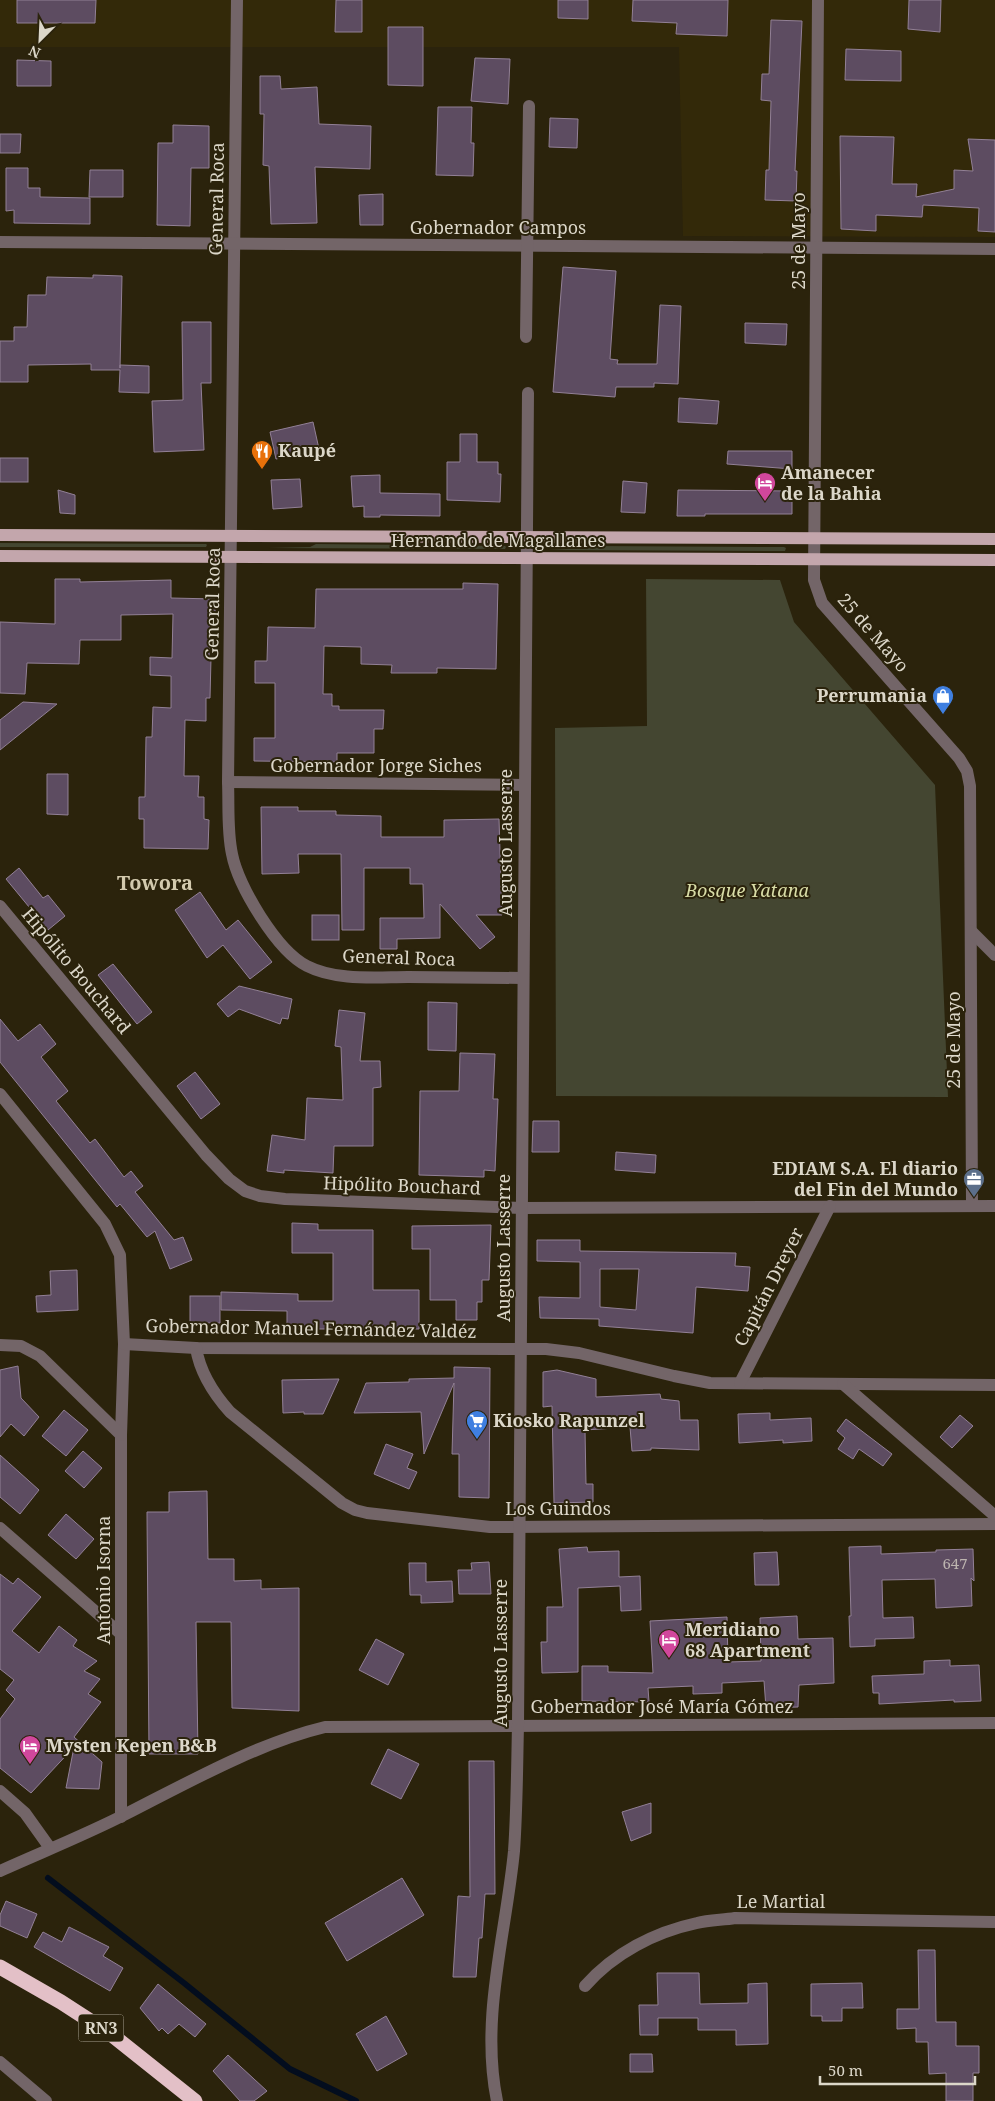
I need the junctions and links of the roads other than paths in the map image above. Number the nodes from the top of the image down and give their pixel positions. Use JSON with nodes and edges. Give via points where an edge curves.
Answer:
{"nodes":[{"id":1,"x":237,"y":0,"type":"edge"},
{"id":2,"x":818,"y":0,"type":"edge"},
{"id":3,"x":529,"y":106,"type":"dead end"},
{"id":4,"x":0,"y":242,"type":"edge"},
{"id":5,"x":234,"y":244,"type":"junction"},
{"id":6,"x":527,"y":246,"type":"junction"},
{"id":7,"x":816,"y":248,"type":"junction"},
{"id":8,"x":995,"y":249,"type":"edge"},
{"id":9,"x":526,"y":337,"type":"dead end"},
{"id":10,"x":528,"y":393,"type":"dead end"},
{"id":11,"x":0,"y":535,"type":"edge"},
{"id":12,"x":231,"y":536,"type":"junction"},
{"id":13,"x":527,"y":537,"type":"junction"},
{"id":14,"x":814,"y":538,"type":"junction"},
{"id":15,"x":995,"y":539,"type":"edge"},
{"id":16,"x":0,"y":556,"type":"edge"},
{"id":17,"x":231,"y":557,"type":"junction"},
{"id":18,"x":527,"y":558,"type":"junction"},
{"id":19,"x":814,"y":559,"type":"junction"},
{"id":20,"x":995,"y":560,"type":"edge"},
{"id":21,"x":228,"y":782,"type":"junction"},
{"id":22,"x":524,"y":785,"type":"junction"},
{"id":23,"x":0,"y":906,"type":"edge"},
{"id":24,"x":971,"y":931,"type":"junction"},
{"id":25,"x":995,"y":955,"type":"edge"},
{"id":26,"x":523,"y":978,"type":"junction"},
{"id":27,"x":0,"y":1094,"type":"edge"},
{"id":28,"x":830,"y":1206,"type":"junction"},
{"id":29,"x":972,"y":1206,"type":"junction"},
{"id":30,"x":995,"y":1206,"type":"edge"},
{"id":31,"x":522,"y":1208,"type":"junction"},
{"id":32,"x":124,"y":1344,"type":"junction"},
{"id":33,"x":0,"y":1345,"type":"edge"},
{"id":34,"x":196,"y":1348,"type":"junction"},
{"id":35,"x":522,"y":1348,"type":"junction"},
{"id":36,"x":740,"y":1383,"type":"junction"},
{"id":37,"x":843,"y":1384,"type":"junction"},
{"id":38,"x":995,"y":1385,"type":"edge"},
{"id":39,"x":121,"y":1435,"type":"junction"},
{"id":40,"x":995,"y":1516,"type":"edge"},
{"id":41,"x":995,"y":1524,"type":"edge"},
{"id":42,"x":519,"y":1526,"type":"junction"},
{"id":43,"x":0,"y":1528,"type":"edge"},
{"id":44,"x":121,"y":1634,"type":"junction"},
{"id":45,"x":995,"y":1723,"type":"edge"},
{"id":46,"x":518,"y":1725,"type":"junction"},
{"id":47,"x":0,"y":1791,"type":"edge"},
{"id":48,"x":121,"y":1817,"type":"junction"},
{"id":49,"x":50,"y":1848,"type":"junction"},
{"id":50,"x":0,"y":1871,"type":"edge"},
{"id":51,"x":995,"y":1922,"type":"edge"},
{"id":52,"x":0,"y":1968,"type":"edge"},
{"id":53,"x":585,"y":1986,"type":"dead end"},
{"id":54,"x":0,"y":2062,"type":"edge"},
{"id":55,"x":46,"y":2101,"type":"edge"},
{"id":56,"x":195,"y":2101,"type":"edge"},
{"id":57,"x":497,"y":2101,"type":"edge"}],
"edges":[{"from":1,"to":5,"type":"street","name":"General Roca"},
{"from":2,"to":7,"type":"street","name":"25 de Mayo"},
{"from":3,"to":6,"type":"street"},
{"from":4,"to":5,"type":"street","name":"Gobernador Campos"},
{"from":5,"to":6,"type":"street","name":"Gobernador Campos"},
{"from":5,"to":12,"type":"street","name":"General Roca"},
{"from":6,"to":7,"type":"street","name":"Gobernador Campos"},
{"from":6,"to":9,"type":"street"},
{"from":7,"to":8,"type":"street","name":"Gobernador Campos"},
{"from":7,"to":14,"type":"street","name":"25 de Mayo"},
{"from":10,"to":13,"type":"street","name":"Augusto Lasserre"},
{"from":11,"to":12,"type":"main road","name":"Hernando de Magallanes"},
{"from":12,"to":13,"type":"main road","name":"Hernando de Magallanes"},
{"from":12,"to":17,"type":"street","name":"General Roca"},
{"from":13,"to":14,"type":"main road","name":"Hernando de Magallanes"},
{"from":13,"to":18,"type":"street","name":"Augusto Lasserre"},
{"from":14,"to":15,"type":"main road","name":"Hernando de Magallanes"},
{"from":14,"to":19,"type":"street","name":"25 de Mayo"},
{"from":16,"to":17,"type":"main road","name":"Hernando de Magallanes"},
{"from":17,"to":18,"type":"main road","name":"Hernando de Magallanes"},
{"from":17,"to":21,"type":"street","name":"General Roca"},
{"from":18,"to":19,"type":"main road","name":"Hernando de Magallanes"},
{"from":18,"to":22,"type":"street","name":"Augusto Lasserre"},
{"from":19,"to":20,"type":"main road","name":"Hernando de Magallanes"},
{"from":19,"to":24,"type":"street","name":"25 de Mayo","via":[[814,580],[822,603],[967,771],[970,786]]},
{"from":21,"to":22,"type":"street","name":"Gobernador Jorge Siches"},
{"from":21,"to":26,"type":"street","name":"General Roca","via":[[229,835],[242,884],[274,936],[292,956],[307,966],[327,973],[358,976]]},
{"from":22,"to":26,"type":"street","name":"Augusto Lasserre"},
{"from":23,"to":31,"type":"street","name":"Hipólito Bouchard","via":[[206,1156],[245,1191],[285,1199]]},
{"from":24,"to":25,"type":"street"},
{"from":24,"to":29,"type":"street","name":"25 de Mayo"},
{"from":26,"to":31,"type":"street","name":"Augusto Lasserre"},
{"from":27,"to":32,"type":"street","name":"Gobernador Manuel Fernández Valdéz","via":[[105,1224],[120,1255]]},
{"from":28,"to":29,"type":"street","name":"Hipólito Bouchard"},
{"from":28,"to":31,"type":"street","name":"Hipólito Bouchard"},
{"from":28,"to":36,"type":"street","name":"Capitán Dreyer"},
{"from":29,"to":30,"type":"street","name":"Hipólito Bouchard"},
{"from":31,"to":35,"type":"street","name":"Augusto Lasserre"},
{"from":32,"to":34,"type":"street","name":"Gobernador Manuel Fernández Valdéz"},
{"from":32,"to":39,"type":"street","name":"Antonio Isorna"},
{"from":33,"to":39,"type":"street","via":[[22,1346],[40,1356]]},
{"from":34,"to":35,"type":"street","name":"Gobernador Manuel Fernández Valdéz"},
{"from":34,"to":42,"type":"street","name":"Los Guindos","via":[[206,1380],[230,1412],[348,1507],[366,1513],[474,1526]]},
{"from":35,"to":36,"type":"street","name":"Gobernador Manuel Fernández Valdéz","via":[[579,1353],[710,1383]]},
{"from":35,"to":42,"type":"street","name":"Augusto Lasserre"},
{"from":36,"to":37,"type":"street","name":"Gobernador Manuel Fernández Valdéz"},
{"from":37,"to":38,"type":"street","name":"Gobernador Manuel Fernández Valdéz"},
{"from":37,"to":40,"type":"street"},
{"from":39,"to":44,"type":"street","name":"Antonio Isorna"},
{"from":41,"to":42,"type":"street","name":"Los Guindos"},
{"from":42,"to":46,"type":"street","name":"Augusto Lasserre"},
{"from":43,"to":44,"type":"street"},
{"from":44,"to":48,"type":"street","name":"Antonio Isorna"},
{"from":45,"to":46,"type":"street","name":"Gobernador José María Gómez"},
{"from":46,"to":48,"type":"street","name":"Gobernador José María Gómez","via":[[325,1727],[302,1732],[216,1769]]},
{"from":46,"to":57,"type":"street","name":"Augusto Lasserre","via":[[514,1850],[491,2020],[491,2055]]},
{"from":47,"to":49,"type":"street","via":[[25,1813]]},
{"from":48,"to":49,"type":"street","name":"Gobernador José María Gómez"},
{"from":49,"to":50,"type":"street","name":"Gobernador José María Gómez"},
{"from":51,"to":53,"type":"street","name":"Le Martial","via":[[735,1918],[698,1922],[652,1937],[618,1956]]},
{"from":52,"to":56,"type":"highway","number":"RN3","via":[[112,2035]]},
{"from":54,"to":55,"type":"street"}]}
